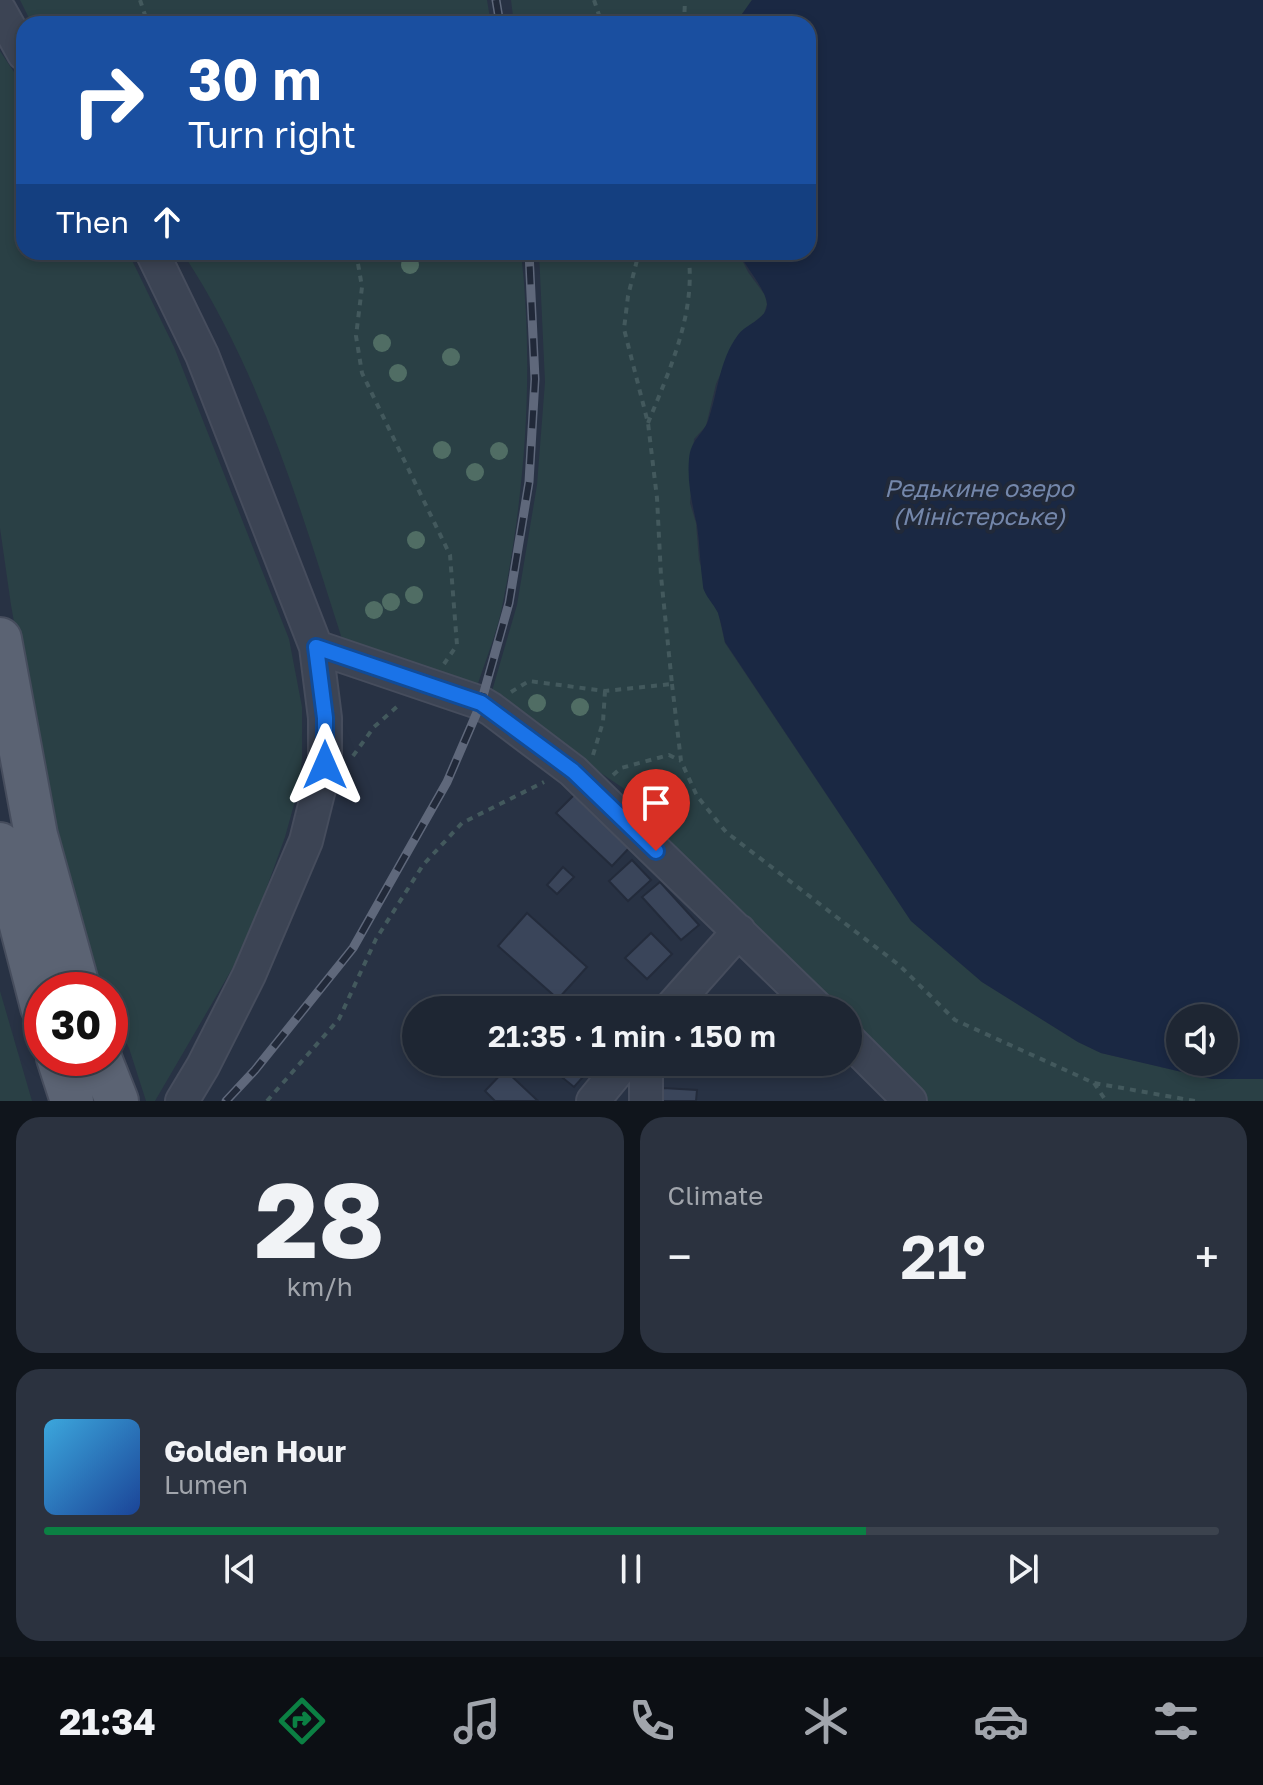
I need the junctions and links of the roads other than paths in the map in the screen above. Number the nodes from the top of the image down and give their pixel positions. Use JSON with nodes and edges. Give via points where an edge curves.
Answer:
{"nodes":[{"id":1,"x":0,"y":11,"type":"edge"},
{"id":2,"x":16,"y":40,"type":"edge"},
{"id":3,"x":156,"y":260,"type":"edge"},
{"id":4,"x":0,"y":639,"type":"edge"},
{"id":5,"x":316,"y":647,"type":"junction"},
{"id":6,"x":0,"y":844,"type":"edge"},
{"id":7,"x":739,"y":931,"type":"junction"},
{"id":8,"x":33,"y":972,"type":"edge"},
{"id":9,"x":74,"y":972,"type":"edge"},
{"id":10,"x":681,"y":996,"type":"edge"},
{"id":11,"x":805,"y":996,"type":"edge"},
{"id":12,"x":862,"y":1053,"type":"edge"},
{"id":13,"x":64,"y":1076,"type":"edge"},
{"id":14,"x":107,"y":1076,"type":"edge"},
{"id":15,"x":614,"y":1076,"type":"edge"},
{"id":16,"x":646,"y":1076,"type":"edge"},
{"id":17,"x":72,"y":1101,"type":"edge"},
{"id":18,"x":117,"y":1101,"type":"edge"},
{"id":19,"x":182,"y":1101,"type":"edge"},
{"id":20,"x":593,"y":1101,"type":"edge"},
{"id":21,"x":646,"y":1101,"type":"edge"},
{"id":22,"x":910,"y":1101,"type":"edge"}],
"edges":[{"from":1,"to":2,"type":"street"},
{"from":3,"to":5,"type":"street","via":[[202,355]]},
{"from":4,"to":9,"type":"main road","via":[[36,835]]},
{"from":5,"to":7,"type":"street","via":[[486,706],[583,780]]},
{"from":5,"to":19,"type":"street","via":[[325,765],[306,841],[249,975]]},
{"from":6,"to":8,"type":"main road"},
{"from":7,"to":10,"type":"street"},
{"from":7,"to":11,"type":"street"},
{"from":12,"to":22,"type":"street"},
{"from":13,"to":17,"type":"main road"},
{"from":14,"to":18,"type":"main road"},
{"from":15,"to":20,"type":"street"},
{"from":16,"to":21,"type":"street"}]}
